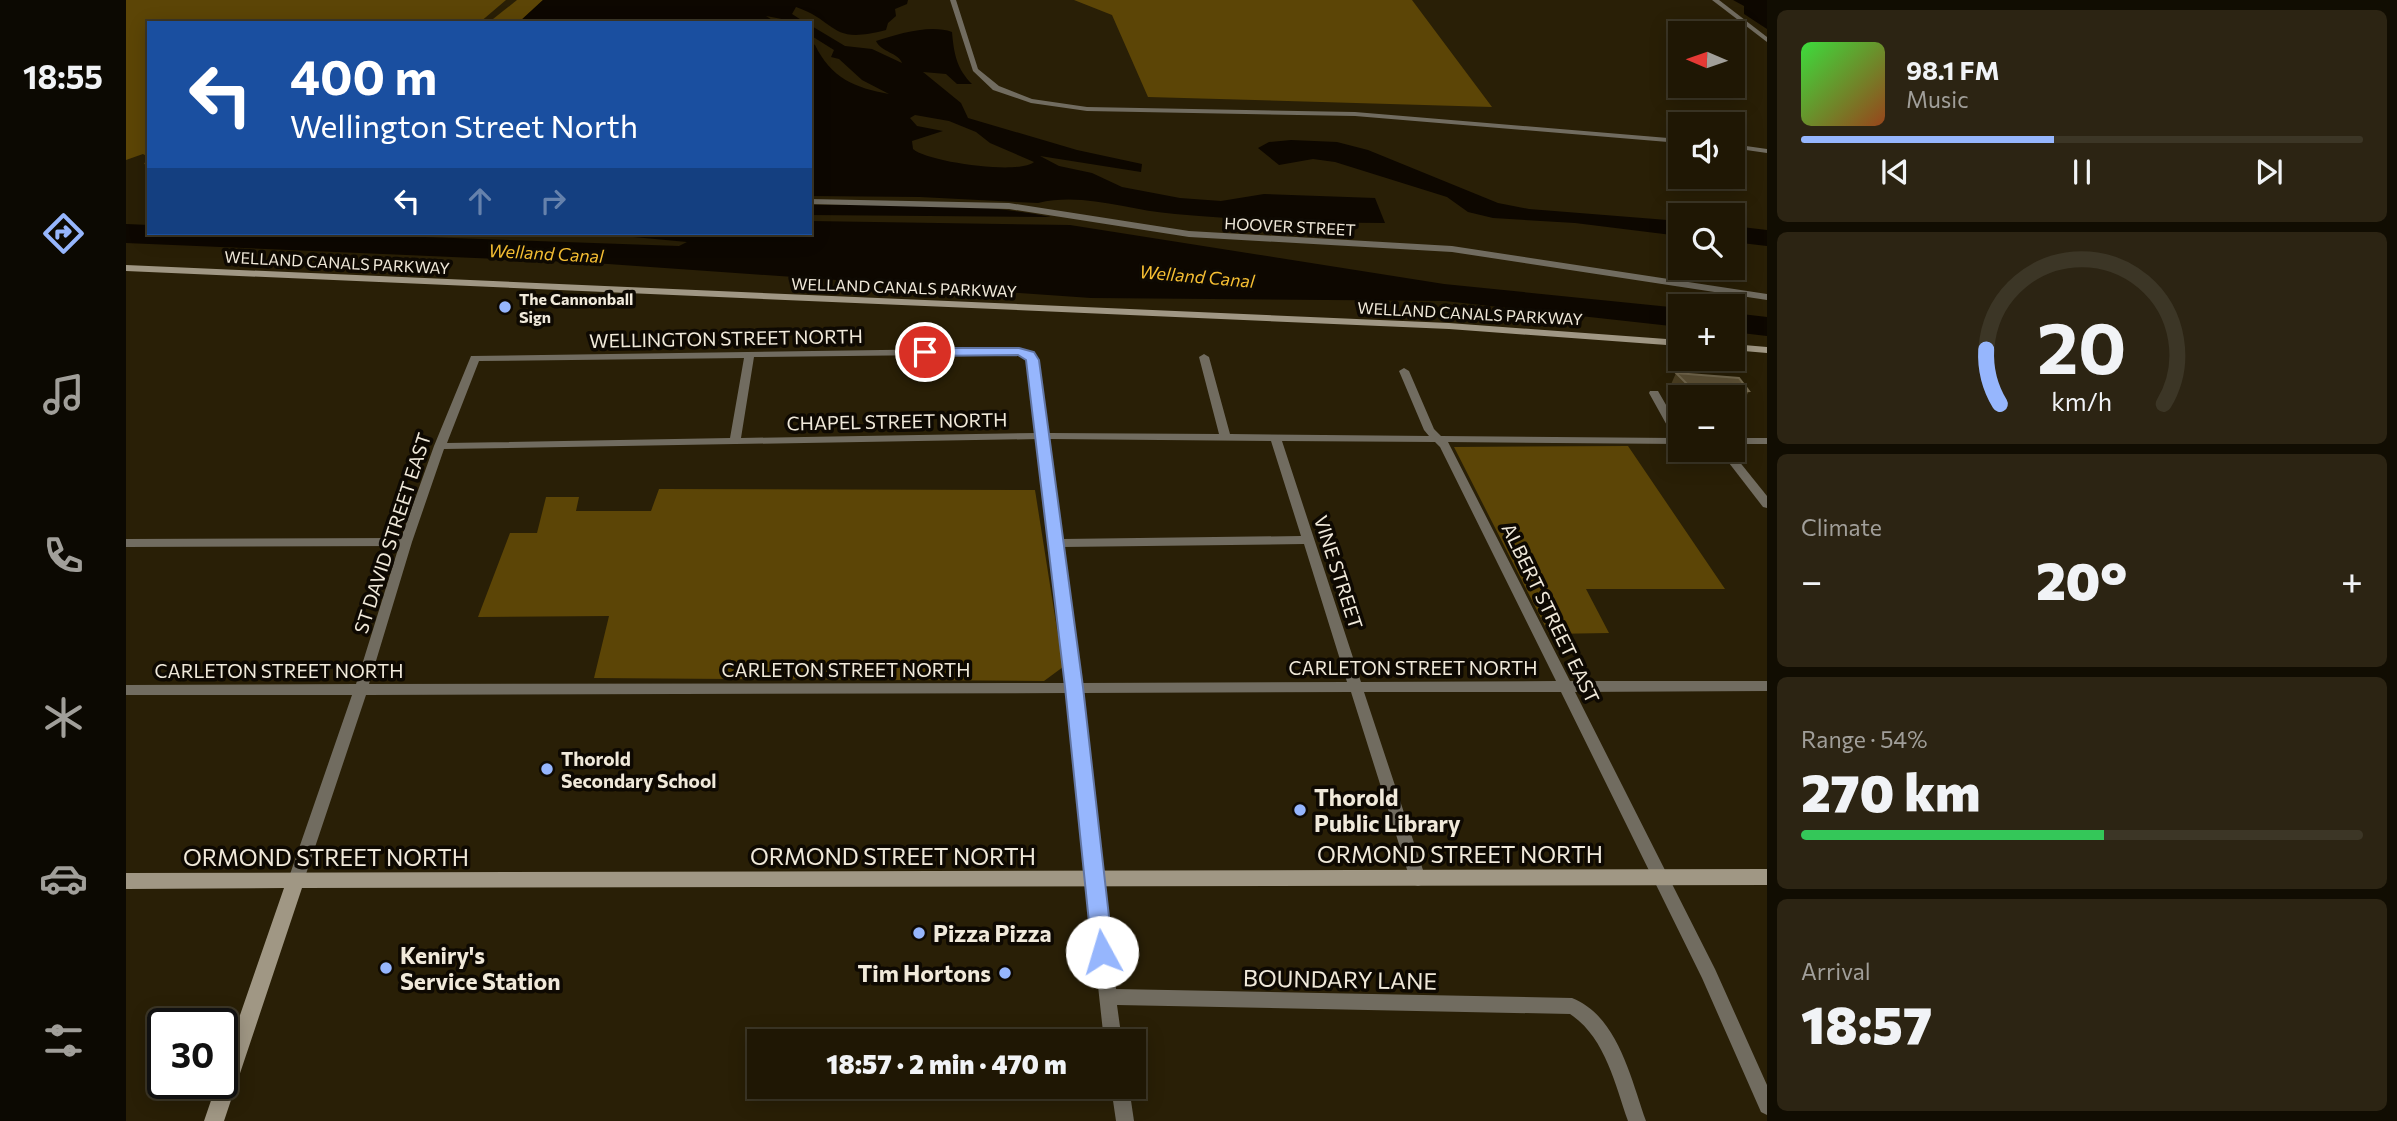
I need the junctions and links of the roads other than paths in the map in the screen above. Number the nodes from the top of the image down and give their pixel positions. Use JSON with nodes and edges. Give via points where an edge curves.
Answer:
{"nodes":[{"id":1,"x":953,"y":0,"type":"edge"},
{"id":2,"x":1715,"y":0,"type":"edge"},
{"id":3,"x":1767,"y":40,"type":"edge"},
{"id":4,"x":1668,"y":140,"type":"edge"},
{"id":5,"x":1745,"y":148,"type":"edge"},
{"id":6,"x":1767,"y":151,"type":"edge"},
{"id":7,"x":812,"y":201,"type":"edge"},
{"id":8,"x":126,"y":268,"type":"edge"},
{"id":9,"x":1767,"y":297,"type":"edge"},
{"id":10,"x":1668,"y":342,"type":"edge"},
{"id":11,"x":1745,"y":348,"type":"edge"},
{"id":12,"x":1767,"y":350,"type":"edge"},
{"id":13,"x":749,"y":356,"type":"junction"},
{"id":14,"x":1204,"y":357,"type":"dead end"},
{"id":15,"x":475,"y":358,"type":"joint"},
{"id":16,"x":1404,"y":371,"type":"dead end"},
{"id":17,"x":1654,"y":393,"type":"dead end"},
{"id":18,"x":1668,"y":418,"type":"edge"},
{"id":19,"x":1044,"y":436,"type":"junction"},
{"id":20,"x":1225,"y":437,"type":"junction"},
{"id":21,"x":1275,"y":437,"type":"junction"},
{"id":22,"x":1440,"y":438,"type":"junction"},
{"id":23,"x":1668,"y":440,"type":"edge"},
{"id":24,"x":735,"y":441,"type":"junction"},
{"id":25,"x":1745,"y":441,"type":"edge"},
{"id":26,"x":1767,"y":441,"type":"edge"},
{"id":27,"x":440,"y":446,"type":"junction"},
{"id":28,"x":1734,"y":462,"type":"edge"},
{"id":29,"x":1767,"y":504,"type":"edge"},
{"id":30,"x":1307,"y":540,"type":"junction"},
{"id":31,"x":406,"y":542,"type":"junction"},
{"id":32,"x":126,"y":543,"type":"edge"},
{"id":33,"x":1055,"y":543,"type":"junction"},
{"id":34,"x":1566,"y":686,"type":"junction"},
{"id":35,"x":1767,"y":686,"type":"edge"},
{"id":36,"x":1074,"y":687,"type":"junction"},
{"id":37,"x":1357,"y":687,"type":"junction"},
{"id":38,"x":361,"y":689,"type":"junction"},
{"id":39,"x":126,"y":690,"type":"edge"},
{"id":40,"x":1661,"y":877,"type":"junction"},
{"id":41,"x":1767,"y":877,"type":"edge"},
{"id":42,"x":1418,"y":879,"type":"junction"},
{"id":43,"x":296,"y":880,"type":"junction"},
{"id":44,"x":1095,"y":880,"type":"junction"},
{"id":45,"x":126,"y":881,"type":"edge"},
{"id":46,"x":1107,"y":997,"type":"junction"},
{"id":47,"x":1111,"y":1029,"type":"edge"},
{"id":48,"x":1122,"y":1099,"type":"edge"},
{"id":49,"x":1767,"y":1106,"type":"edge"},
{"id":50,"x":214,"y":1121,"type":"edge"},
{"id":51,"x":1125,"y":1121,"type":"edge"},
{"id":52,"x":1637,"y":1121,"type":"edge"}],
"edges":[{"from":1,"to":4,"type":"street","via":[[975,69],[996,88],[1031,101],[1087,109],[1355,114]]},
{"from":2,"to":3,"type":"street"},
{"from":5,"to":6,"type":"street"},
{"from":7,"to":9,"type":"street","name":"HOOVER STREET","via":[[1009,206],[1189,234],[1452,249]]},
{"from":8,"to":10,"type":"street","name":"WELLAND CANALS PARKWAY","via":[[1449,326]]},
{"from":11,"to":12,"type":"street"},
{"from":13,"to":15,"type":"street","name":"WELLINGTON STREET NORTH"},
{"from":13,"to":19,"type":"street","name":"WELLINGTON STREET NORTH","via":[[1019,351],[1032,360]]},
{"from":13,"to":24,"type":"street"},
{"from":14,"to":20,"type":"street"},
{"from":15,"to":27,"type":"street","name":"ST DAVID STREET EAST"},
{"from":16,"to":22,"type":"street","name":"ALBERT STREET EAST","via":[[1429,430]]},
{"from":17,"to":18,"type":"street"},
{"from":19,"to":20,"type":"street","name":"CHAPEL STREET NORTH"},
{"from":19,"to":24,"type":"street","name":"CHAPEL STREET NORTH"},
{"from":19,"to":33,"type":"street"},
{"from":20,"to":21,"type":"street","name":"CHAPEL STREET NORTH"},
{"from":21,"to":22,"type":"street","name":"CHAPEL STREET NORTH"},
{"from":21,"to":30,"type":"street","name":"VINE STREET"},
{"from":22,"to":23,"type":"street","name":"CHAPEL STREET NORTH"},
{"from":22,"to":34,"type":"street","name":"ALBERT STREET EAST"},
{"from":24,"to":27,"type":"street","name":"CHAPEL STREET NORTH"},
{"from":25,"to":26,"type":"street"},
{"from":27,"to":31,"type":"street","name":"ST DAVID STREET EAST"},
{"from":28,"to":29,"type":"street"},
{"from":30,"to":33,"type":"street"},
{"from":30,"to":37,"type":"street","name":"VINE STREET"},
{"from":31,"to":32,"type":"street"},
{"from":31,"to":38,"type":"street","name":"ST DAVID STREET EAST"},
{"from":33,"to":36,"type":"street"},
{"from":34,"to":35,"type":"street","name":"CARLETON STREET NORTH"},
{"from":34,"to":37,"type":"street","name":"CARLETON STREET NORTH"},
{"from":34,"to":40,"type":"street","name":"ALBERT STREET EAST"},
{"from":36,"to":37,"type":"street","name":"CARLETON STREET NORTH"},
{"from":36,"to":38,"type":"street","name":"CARLETON STREET NORTH"},
{"from":36,"to":44,"type":"street"},
{"from":37,"to":42,"type":"street","name":"VINE STREET"},
{"from":38,"to":39,"type":"street","name":"CARLETON STREET NORTH"},
{"from":38,"to":43,"type":"street","name":"ST DAVID STREET EAST"},
{"from":40,"to":41,"type":"street","name":"ORMOND STREET NORTH"},
{"from":40,"to":42,"type":"street","name":"ORMOND STREET NORTH"},
{"from":40,"to":49,"type":"street","name":"ALBERT STREET EAST"},
{"from":42,"to":44,"type":"street","name":"ORMOND STREET NORTH"},
{"from":43,"to":44,"type":"street","name":"ORMOND STREET NORTH"},
{"from":43,"to":45,"type":"street","name":"ORMOND STREET NORTH"},
{"from":43,"to":50,"type":"street"},
{"from":44,"to":46,"type":"street"},
{"from":46,"to":47,"type":"street"},
{"from":46,"to":52,"type":"street","name":"BOUNDARY LANE","via":[[1572,1006],[1584,1012],[1602,1033]]},
{"from":48,"to":51,"type":"street"}]}
